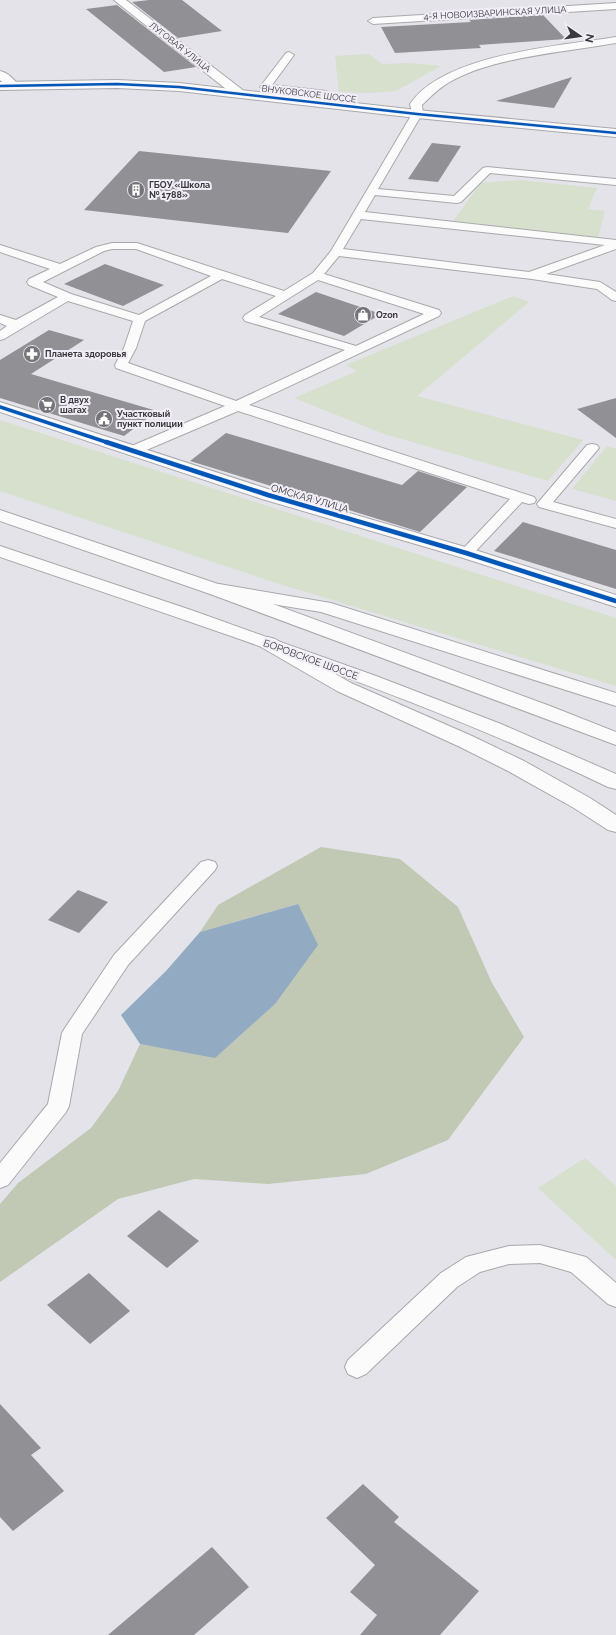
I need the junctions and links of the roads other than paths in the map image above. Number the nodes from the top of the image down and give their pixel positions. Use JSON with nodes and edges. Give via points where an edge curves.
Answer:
{"nodes":[{"id":1,"x":119,"y":0,"type":"edge"},
{"id":2,"x":616,"y":6,"type":"edge"},
{"id":3,"x":373,"y":21,"type":"dead end"},
{"id":4,"x":616,"y":40,"type":"edge"},
{"id":5,"x":289,"y":55,"type":"dead end"},
{"id":6,"x":0,"y":74,"type":"edge"},
{"id":7,"x":0,"y":86,"type":"edge"},
{"id":8,"x":14,"y":86,"type":"junction"},
{"id":9,"x":240,"y":94,"type":"junction"},
{"id":10,"x":320,"y":103,"type":"junction"},
{"id":11,"x":417,"y":114,"type":"junction"},
{"id":12,"x":616,"y":133,"type":"edge"},
{"id":13,"x":616,"y":182,"type":"edge"},
{"id":14,"x":372,"y":192,"type":"junction"},
{"id":15,"x":358,"y":215,"type":"junction"},
{"id":16,"x":616,"y":244,"type":"edge"},
{"id":17,"x":2,"y":251,"type":"edge"},
{"id":18,"x":336,"y":252,"type":"junction"},
{"id":19,"x":576,"y":259,"type":"junction"},
{"id":20,"x":62,"y":268,"type":"junction"},
{"id":21,"x":221,"y":275,"type":"junction"},
{"id":22,"x":317,"y":276,"type":"junction"},
{"id":23,"x":530,"y":276,"type":"junction"},
{"id":24,"x":573,"y":281,"type":"junction"},
{"id":25,"x":285,"y":295,"type":"junction"},
{"id":26,"x":616,"y":296,"type":"edge"},
{"id":27,"x":68,"y":297,"type":"junction"},
{"id":28,"x":0,"y":319,"type":"edge"},
{"id":29,"x":140,"y":319,"type":"junction"},
{"id":30,"x":17,"y":325,"type":"junction"},
{"id":31,"x":0,"y":336,"type":"edge"},
{"id":32,"x":356,"y":350,"type":"junction"},
{"id":33,"x":237,"y":406,"type":"junction"},
{"id":34,"x":0,"y":407,"type":"edge"},
{"id":35,"x":592,"y":448,"type":"dead end"},
{"id":36,"x":132,"y":451,"type":"junction"},
{"id":37,"x":520,"y":497,"type":"junction"},
{"id":38,"x":544,"y":504,"type":"junction"},
{"id":39,"x":0,"y":514,"type":"edge"},
{"id":40,"x":616,"y":524,"type":"edge"},
{"id":41,"x":0,"y":551,"type":"edge"},
{"id":42,"x":466,"y":553,"type":"junction"},
{"id":43,"x":217,"y":590,"type":"junction"},
{"id":44,"x":616,"y":602,"type":"edge"},
{"id":45,"x":268,"y":643,"type":"junction"},
{"id":46,"x":616,"y":700,"type":"edge"},
{"id":47,"x":616,"y":739,"type":"edge"},
{"id":48,"x":616,"y":782,"type":"edge"},
{"id":49,"x":616,"y":825,"type":"edge"},
{"id":50,"x":208,"y":866,"type":"dead end"},
{"id":51,"x":0,"y":1179,"type":"edge"},
{"id":52,"x":616,"y":1297,"type":"edge"},
{"id":53,"x":356,"y":1368,"type":"dead end"}],
"edges":[{"from":1,"to":9,"type":"street","name":"ЛУГОВАЯ УЛИЦА"},
{"from":2,"to":3,"type":"street","name":"4-Я НОВОИЗВАРИНСКАЯ УЛИЦА"},
{"from":4,"to":11,"type":"street","via":[[481,64],[446,79],[420,98],[416,104]]},
{"from":5,"to":10,"type":"lane","via":[[265,87],[325,94]]},
{"from":6,"to":8,"type":"street"},
{"from":7,"to":8,"type":"street","name":"ВНУКОВСКОЕ ШОССЕ"},
{"from":8,"to":9,"type":"street","name":"ВНУКОВСКОЕ ШОССЕ","via":[[135,85]]},
{"from":9,"to":10,"type":"street","name":"ВНУКОВСКОЕ ШОССЕ"},
{"from":10,"to":11,"type":"street","name":"ВНУКОВСКОЕ ШОССЕ"},
{"from":11,"to":12,"type":"street","name":"ВНУКОВСКОЕ ШОССЕ"},
{"from":11,"to":14,"type":"lane"},
{"from":13,"to":14,"type":"lane","via":[[487,170],[457,200]]},
{"from":14,"to":15,"type":"lane"},
{"from":15,"to":16,"type":"lane"},
{"from":15,"to":18,"type":"lane"},
{"from":16,"to":19,"type":"lane"},
{"from":17,"to":20,"type":"lane"},
{"from":18,"to":22,"type":"lane"},
{"from":18,"to":23,"type":"lane"},
{"from":19,"to":23,"type":"lane"},
{"from":19,"to":24,"type":"lane"},
{"from":20,"to":21,"type":"lane","via":[[100,249],[136,246]]},
{"from":20,"to":27,"type":"lane","via":[[33,282]]},
{"from":21,"to":25,"type":"lane"},
{"from":21,"to":29,"type":"lane"},
{"from":22,"to":25,"type":"lane"},
{"from":22,"to":32,"type":"lane","via":[[435,313]]},
{"from":23,"to":24,"type":"lane"},
{"from":24,"to":26,"type":"lane","via":[[600,286]]},
{"from":25,"to":32,"type":"lane","via":[[249,318]]},
{"from":27,"to":29,"type":"lane"},
{"from":27,"to":30,"type":"lane"},
{"from":28,"to":30,"type":"lane"},
{"from":29,"to":33,"type":"lane","via":[[121,365]]},
{"from":30,"to":31,"type":"lane"},
{"from":32,"to":33,"type":"lane"},
{"from":33,"to":36,"type":"lane"},
{"from":33,"to":37,"type":"lane"},
{"from":34,"to":36,"type":"street","name":"ОМСКАЯ УЛИЦА"},
{"from":35,"to":38,"type":"lane"},
{"from":36,"to":42,"type":"street","name":"ОМСКАЯ УЛИЦА","via":[[268,495]]},
{"from":37,"to":38,"type":"lane"},
{"from":37,"to":42,"type":"lane"},
{"from":38,"to":40,"type":"lane"},
{"from":39,"to":43,"type":"street"},
{"from":41,"to":45,"type":"street","name":"БОРОВСКОЕ ШОССЕ"},
{"from":42,"to":44,"type":"street","name":"ОМСКАЯ УЛИЦА"},
{"from":43,"to":46,"type":"street","via":[[324,607]]},
{"from":43,"to":47,"type":"street"},
{"from":45,"to":48,"type":"street","name":"БОРОВСКОЕ ШОССЕ","via":[[429,702],[561,756]]},
{"from":45,"to":49,"type":"street","via":[[344,687],[465,740],[516,766]]},
{"from":50,"to":51,"type":"lane","via":[[122,960],[72,1032],[58,1106]]},
{"from":52,"to":53,"type":"lane","via":[[578,1264],[540,1254],[509,1255],[474,1264],[449,1280]]}]}
